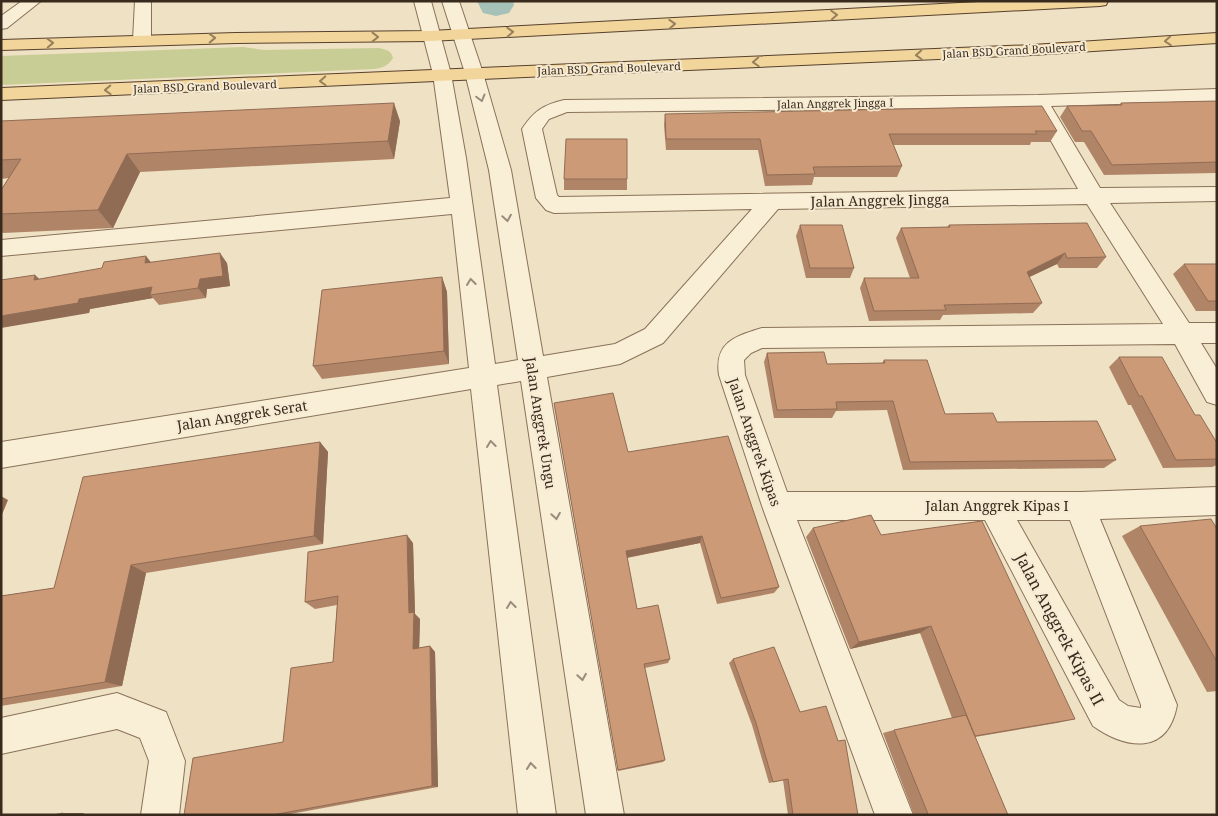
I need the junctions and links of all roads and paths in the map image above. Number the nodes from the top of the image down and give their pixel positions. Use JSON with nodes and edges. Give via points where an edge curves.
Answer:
{"nodes":[{"id":1,"x":33,"y":1,"type":"edge"},
{"id":2,"x":143,"y":1,"type":"edge"},
{"id":3,"x":422,"y":1,"type":"edge"},
{"id":4,"x":450,"y":1,"type":"edge"},
{"id":5,"x":1100,"y":1,"type":"edge"},
{"id":6,"x":1,"y":24,"type":"edge"},
{"id":7,"x":461,"y":35,"type":"junction"},
{"id":8,"x":430,"y":36,"type":"junction"},
{"id":9,"x":1217,"y":38,"type":"edge"},
{"id":10,"x":142,"y":40,"type":"junction"},
{"id":11,"x":1,"y":45,"type":"edge"},
{"id":12,"x":474,"y":73,"type":"junction"},
{"id":13,"x":442,"y":74,"type":"junction"},
{"id":14,"x":1217,"y":83,"type":"edge"},
{"id":15,"x":1,"y":94,"type":"edge"},
{"id":16,"x":1168,"y":95,"type":"junction"},
{"id":17,"x":1217,"y":95,"type":"edge"},
{"id":18,"x":1038,"y":101,"type":"junction"},
{"id":19,"x":1217,"y":194,"type":"edge"},
{"id":20,"x":1093,"y":195,"type":"junction"},
{"id":21,"x":547,"y":198,"type":"joint"},
{"id":22,"x":771,"y":202,"type":"junction"},
{"id":23,"x":462,"y":205,"type":"junction"},
{"id":24,"x":1,"y":248,"type":"edge"},
{"id":25,"x":1182,"y":333,"type":"junction"},
{"id":26,"x":1217,"y":333,"type":"edge"},
{"id":27,"x":532,"y":368,"type":"junction"},
{"id":28,"x":483,"y":376,"type":"junction"},
{"id":29,"x":1217,"y":394,"type":"edge"},
{"id":30,"x":1,"y":455,"type":"edge"},
{"id":31,"x":1217,"y":501,"type":"edge"},
{"id":32,"x":993,"y":505,"type":"junction"},
{"id":33,"x":777,"y":506,"type":"junction"},
{"id":34,"x":1080,"y":506,"type":"junction"},
{"id":35,"x":1,"y":736,"type":"edge"},
{"id":36,"x":160,"y":815,"type":"edge"},
{"id":37,"x":536,"y":815,"type":"edge"},
{"id":38,"x":605,"y":815,"type":"edge"},
{"id":39,"x":894,"y":815,"type":"edge"}],
"edges":[{"from":1,"to":6,"type":"street"},
{"from":2,"to":10,"type":"street"},
{"from":3,"to":8,"type":"street"},
{"from":4,"to":7,"type":"street","name":"Jalan Anggrek Ungu"},
{"from":7,"to":5,"type":"main road","one_way":true},
{"from":7,"to":8,"type":"main road"},
{"from":7,"to":12,"type":"street","name":"Jalan Anggrek Ungu"},
{"from":10,"to":8,"type":"main road","one_way":true},
{"from":8,"to":13,"type":"street"},
{"from":9,"to":12,"type":"main road","name":"Jalan BSD Grand Boulevard","one_way":true,"via":[[1032,50]]},
{"from":11,"to":10,"type":"main road","one_way":true},
{"from":12,"to":13,"type":"main road","name":"Jalan BSD Grand Boulevard"},
{"from":12,"to":27,"type":"street","name":"Jalan Anggrek Ungu","one_way":true,"via":[[500,170]]},
{"from":13,"to":15,"type":"main road","name":"Jalan BSD Grand Boulevard","one_way":true},
{"from":13,"to":23,"type":"street"},
{"from":14,"to":16,"type":"street"},
{"from":16,"to":17,"type":"street","name":"Jalan Anggrek Jingga I"},
{"from":16,"to":18,"type":"street","name":"Jalan Anggrek Jingga I"},
{"from":18,"to":20,"type":"street"},
{"from":18,"to":21,"type":"street","name":"Jalan Anggrek Jingga I","via":[[564,106],[542,115],[532,130]]},
{"from":19,"to":20,"type":"street","name":"Jalan Anggrek Jingga"},
{"from":20,"to":22,"type":"street","name":"Jalan Anggrek Jingga"},
{"from":20,"to":25,"type":"street"},
{"from":21,"to":22,"type":"street","name":"Jalan Anggrek Jingga","via":[[554,205],[567,206]]},
{"from":22,"to":27,"type":"street","name":"Jalan Anggrek Serat","via":[[654,336],[620,354]]},
{"from":23,"to":24,"type":"street"},
{"from":28,"to":23,"type":"street","one_way":true},
{"from":25,"to":26,"type":"street"},
{"from":25,"to":29,"type":"street"},
{"from":25,"to":33,"type":"street","name":"Jalan Anggrek Kipas","via":[[762,338],[747,342],[734,352],[729,362]]},
{"from":27,"to":28,"type":"street","name":"Jalan Anggrek Serat"},
{"from":27,"to":38,"type":"street","name":"Jalan Anggrek Ungu","one_way":true},
{"from":28,"to":30,"type":"street","name":"Jalan Anggrek Serat"},
{"from":37,"to":28,"type":"street","one_way":true},
{"from":31,"to":34,"type":"street","name":"Jalan Anggrek Kipas I"},
{"from":32,"to":33,"type":"street","name":"Jalan Anggrek Kipas I"},
{"from":32,"to":34,"type":"street","name":"Jalan Anggrek Kipas I"},
{"from":32,"to":34,"type":"street","name":"Jalan Anggrek Kipas II","via":[[1106,713],[1124,725],[1139,726],[1153,722],[1159,715],[1160,705]]},
{"from":33,"to":39,"type":"street","name":"Jalan Anggrek Kipas"},
{"from":35,"to":36,"type":"street","via":[[117,711],[153,725],[167,761]]}]}
